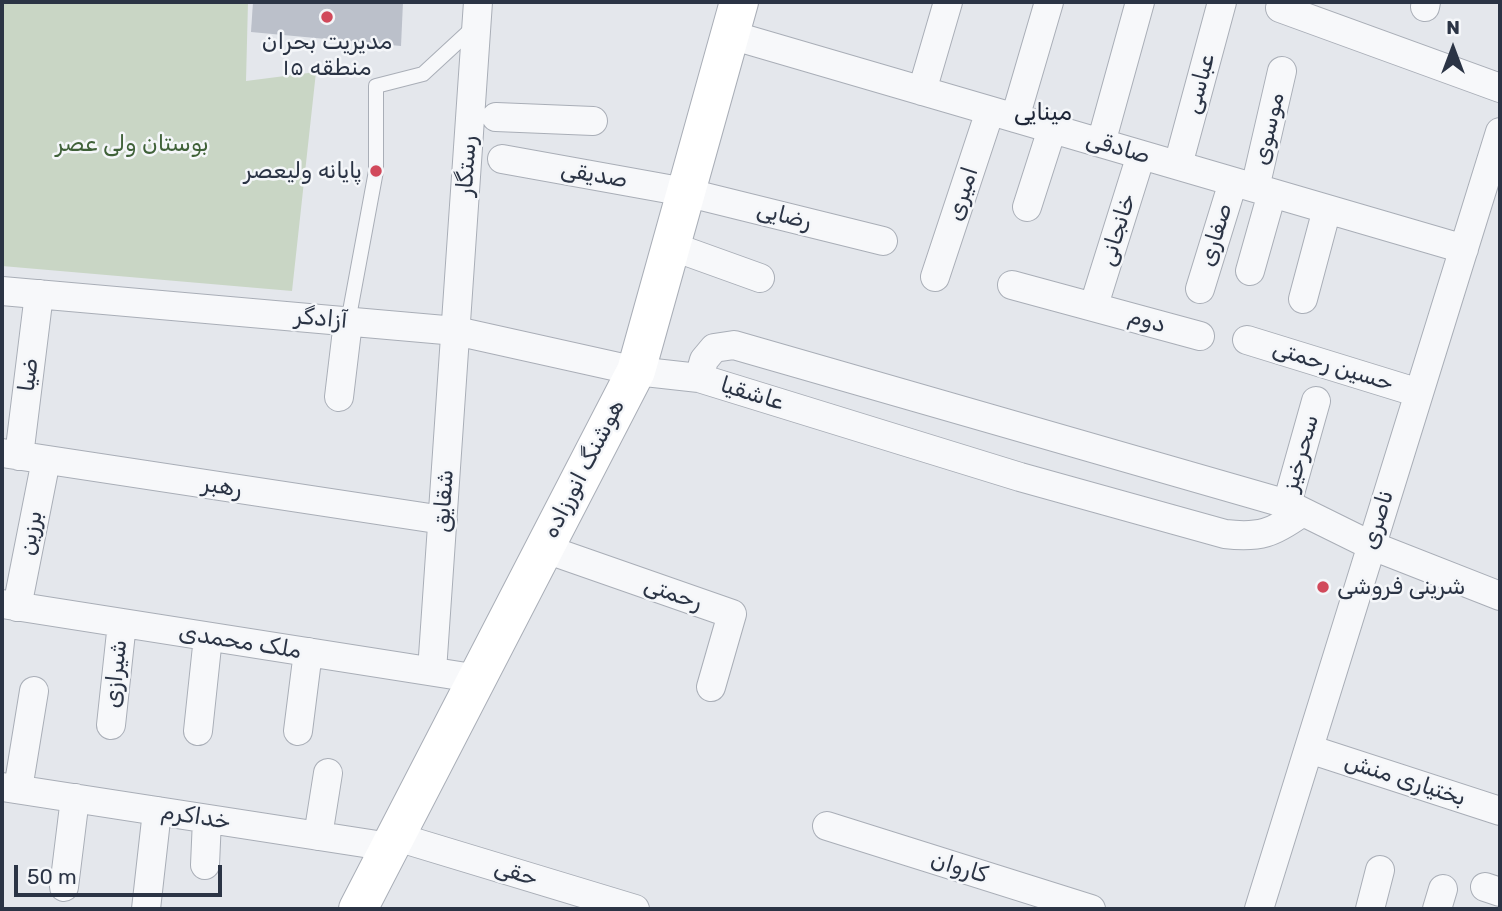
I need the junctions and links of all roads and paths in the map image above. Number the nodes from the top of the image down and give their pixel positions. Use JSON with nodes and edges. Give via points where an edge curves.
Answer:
{"nodes":[{"id":1,"x":948,"y":2,"type":"edge"},
{"id":2,"x":1049,"y":2,"type":"edge"},
{"id":3,"x":1140,"y":2,"type":"edge"},
{"id":4,"x":1222,"y":2,"type":"edge"},
{"id":5,"x":1280,"y":8,"type":"dead end"},
{"id":6,"x":477,"y":13,"type":"edge"},
{"id":7,"x":735,"y":18,"type":"edge"},
{"id":8,"x":1282,"y":71,"type":"dead end"},
{"id":9,"x":1500,"y":88,"type":"edge"},
{"id":10,"x":922,"y":91,"type":"junction"},
{"id":11,"x":1003,"y":115,"type":"junction"},
{"id":12,"x":496,"y":117,"type":"dead end"},
{"id":13,"x":532,"y":118,"type":"junction"},
{"id":14,"x":593,"y":121,"type":"dead end"},
{"id":15,"x":1052,"y":129,"type":"junction"},
{"id":16,"x":1500,"y":132,"type":"edge"},
{"id":17,"x":1101,"y":143,"type":"junction"},
{"id":18,"x":1141,"y":155,"type":"junction"},
{"id":19,"x":502,"y":159,"type":"dead end"},
{"id":20,"x":532,"y":164,"type":"junction"},
{"id":21,"x":1178,"y":165,"type":"junction"},
{"id":22,"x":1253,"y":188,"type":"junction"},
{"id":23,"x":685,"y":192,"type":"junction"},
{"id":24,"x":1027,"y":207,"type":"dead end"},
{"id":25,"x":1327,"y":209,"type":"junction"},
{"id":26,"x":883,"y":241,"type":"dead end"},
{"id":27,"x":671,"y":246,"type":"junction"},
{"id":28,"x":1464,"y":249,"type":"junction"},
{"id":29,"x":1250,"y":271,"type":"dead end"},
{"id":30,"x":935,"y":277,"type":"dead end"},
{"id":31,"x":760,"y":278,"type":"dead end"},
{"id":32,"x":1012,"y":285,"type":"dead end"},
{"id":33,"x":1200,"y":289,"type":"dead end"},
{"id":34,"x":2,"y":290,"type":"edge"},
{"id":35,"x":39,"y":294,"type":"junction"},
{"id":36,"x":1303,"y":299,"type":"dead end"},
{"id":37,"x":1094,"y":305,"type":"junction"},
{"id":38,"x":348,"y":322,"type":"junction"},
{"id":39,"x":456,"y":331,"type":"junction"},
{"id":40,"x":1200,"y":336,"type":"dead end"},
{"id":41,"x":1247,"y":340,"type":"dead end"},
{"id":42,"x":636,"y":371,"type":"junction"},
{"id":43,"x":699,"y":378,"type":"junction"},
{"id":44,"x":1419,"y":393,"type":"junction"},
{"id":45,"x":339,"y":397,"type":"dead end"},
{"id":46,"x":1316,"y":401,"type":"dead end"},
{"id":47,"x":22,"y":457,"type":"edge"},
{"id":48,"x":1294,"y":509,"type":"junction"},
{"id":49,"x":443,"y":520,"type":"junction"},
{"id":50,"x":1370,"y":545,"type":"junction"},
{"id":51,"x":543,"y":548,"type":"junction"},
{"id":52,"x":1498,"y":587,"type":"edge"},
{"id":53,"x":9,"y":605,"type":"edge"},
{"id":54,"x":122,"y":623,"type":"junction"},
{"id":55,"x":208,"y":636,"type":"junction"},
{"id":56,"x":308,"y":652,"type":"junction"},
{"id":57,"x":432,"y":671,"type":"junction"},
{"id":58,"x":479,"y":679,"type":"junction"},
{"id":59,"x":710,"y":687,"type":"dead end"},
{"id":60,"x":34,"y":691,"type":"dead end"},
{"id":61,"x":111,"y":725,"type":"dead end"},
{"id":62,"x":198,"y":731,"type":"dead end"},
{"id":63,"x":298,"y":731,"type":"dead end"},
{"id":64,"x":1309,"y":749,"type":"junction"},
{"id":65,"x":328,"y":773,"type":"dead end"},
{"id":66,"x":10,"y":788,"type":"edge"},
{"id":67,"x":75,"y":798,"type":"junction"},
{"id":68,"x":157,"y":811,"type":"junction"},
{"id":69,"x":1500,"y":811,"type":"edge"},
{"id":70,"x":207,"y":819,"type":"junction"},
{"id":71,"x":827,"y":826,"type":"dead end"},
{"id":72,"x":318,"y":836,"type":"junction"},
{"id":73,"x":393,"y":842,"type":"junction"},
{"id":74,"x":205,"y":865,"type":"dead end"},
{"id":75,"x":1380,"y":870,"type":"dead end"},
{"id":76,"x":65,"y":887,"type":"dead end"},
{"id":77,"x":1268,"y":907,"type":"edge"},
{"id":78,"x":146,"y":909,"type":"edge"},
{"id":79,"x":358,"y":909,"type":"edge"},
{"id":80,"x":635,"y":909,"type":"edge"},
{"id":81,"x":1091,"y":909,"type":"edge"},
{"id":82,"x":1370,"y":909,"type":"edge"}],
"edges":[{"from":1,"to":10,"type":"street"},
{"from":2,"to":11,"type":"street","name":"امیری"},
{"from":3,"to":17,"type":"street"},
{"from":4,"to":21,"type":"street","name":"عباسی"},
{"from":5,"to":9,"type":"street"},
{"from":6,"to":38,"type":"lane","via":[[424,74],[376,86],[376,172]]},
{"from":6,"to":39,"type":"street","name":"رستگار"},
{"from":7,"to":10,"type":"street","name":"صادقی"},
{"from":7,"to":23,"type":"main road","name":"هوشنگ انورزاده"},
{"from":8,"to":22,"type":"street","name":"موسوی"},
{"from":10,"to":11,"type":"street","name":"صادقی"},
{"from":11,"to":15,"type":"street","name":"صادقی"},
{"from":11,"to":30,"type":"street","name":"امیری"},
{"from":12,"to":13,"type":"street"},
{"from":13,"to":14,"type":"street"},
{"from":13,"to":20,"type":"street"},
{"from":15,"to":17,"type":"street","name":"صادقی"},
{"from":15,"to":24,"type":"street"},
{"from":16,"to":28,"type":"street","name":"ناصری"},
{"from":17,"to":18,"type":"street","name":"صادقی"},
{"from":18,"to":21,"type":"street","name":"صادقی"},
{"from":18,"to":37,"type":"street","name":"خانجانی"},
{"from":19,"to":20,"type":"street","name":"صدیقی"},
{"from":20,"to":23,"type":"street","name":"صدیقی"},
{"from":21,"to":22,"type":"street","name":"صادقی"},
{"from":22,"to":25,"type":"street","name":"صادقی"},
{"from":22,"to":29,"type":"street"},
{"from":22,"to":33,"type":"street","name":"صفاری"},
{"from":23,"to":26,"type":"street","name":"رضایی"},
{"from":23,"to":27,"type":"main road","name":"هوشنگ انورزاده"},
{"from":25,"to":28,"type":"street","name":"صادقی"},
{"from":25,"to":36,"type":"street"},
{"from":27,"to":31,"type":"street"},
{"from":27,"to":42,"type":"main road","name":"هوشنگ انورزاده"},
{"from":28,"to":44,"type":"street","name":"ناصری"},
{"from":32,"to":37,"type":"street","name":"دوم"},
{"from":34,"to":35,"type":"street","name":"آزادگر"},
{"from":35,"to":38,"type":"street","name":"آزادگر"},
{"from":35,"to":47,"type":"street","name":"ضیا"},
{"from":37,"to":40,"type":"street","name":"دوم"},
{"from":38,"to":39,"type":"street","name":"آزادگر"},
{"from":38,"to":45,"type":"street"},
{"from":39,"to":42,"type":"street","name":"آزادگر"},
{"from":39,"to":49,"type":"street","name":"شقایق"},
{"from":41,"to":44,"type":"street","name":"حسین رحمتی"},
{"from":42,"to":43,"type":"street","name":"آزادگر"},
{"from":42,"to":51,"type":"main road","name":"هوشنگ انورزاده"},
{"from":43,"to":48,"type":"street","name":"عاشقیا","via":[[1189,526],[1245,536],[1275,532]]},
{"from":43,"to":48,"type":"street","name":"عاشقیا","via":[[704,360],[714,348],[734,345]]},
{"from":44,"to":50,"type":"street","name":"ناصری"},
{"from":46,"to":48,"type":"street","name":"سحرخیز"},
{"from":47,"to":49,"type":"street","name":"رهبر"},
{"from":47,"to":53,"type":"street","name":"برزین"},
{"from":48,"to":50,"type":"street","name":"عاشقیا"},
{"from":49,"to":57,"type":"street","name":"شقایق"},
{"from":50,"to":52,"type":"street","name":"عاشقیا"},
{"from":50,"to":64,"type":"street","name":"ناصری"},
{"from":51,"to":58,"type":"main road","name":"هوشنگ انورزاده"},
{"from":51,"to":59,"type":"street","name":"رحمتی","via":[[732,614]]},
{"from":53,"to":54,"type":"street","name":"ملک محمدی"},
{"from":54,"to":55,"type":"street","name":"ملک محمدی"},
{"from":54,"to":61,"type":"street","name":"شیرازی"},
{"from":55,"to":56,"type":"street","name":"ملک محمدی"},
{"from":55,"to":62,"type":"street"},
{"from":56,"to":57,"type":"street","name":"ملک محمدی"},
{"from":56,"to":63,"type":"street"},
{"from":57,"to":58,"type":"street","name":"ملک محمدی"},
{"from":58,"to":73,"type":"main road","name":"هوشنگ انورزاده"},
{"from":60,"to":66,"type":"street"},
{"from":64,"to":69,"type":"street","name":"بختیاری منش"},
{"from":64,"to":77,"type":"street","name":"ناصری"},
{"from":65,"to":72,"type":"street"},
{"from":66,"to":67,"type":"street","name":"خداکرم"},
{"from":67,"to":68,"type":"street","name":"خداکرم"},
{"from":67,"to":76,"type":"street"},
{"from":68,"to":70,"type":"street","name":"خداکرم"},
{"from":68,"to":78,"type":"street"},
{"from":70,"to":72,"type":"street","name":"خداکرم"},
{"from":70,"to":74,"type":"street"},
{"from":71,"to":81,"type":"street","name":"کاروان"},
{"from":72,"to":73,"type":"street","name":"خداکرم"},
{"from":73,"to":79,"type":"main road","name":"هوشنگ انورزاده"},
{"from":73,"to":80,"type":"street","name":"حقی"},
{"from":75,"to":82,"type":"street"}]}
